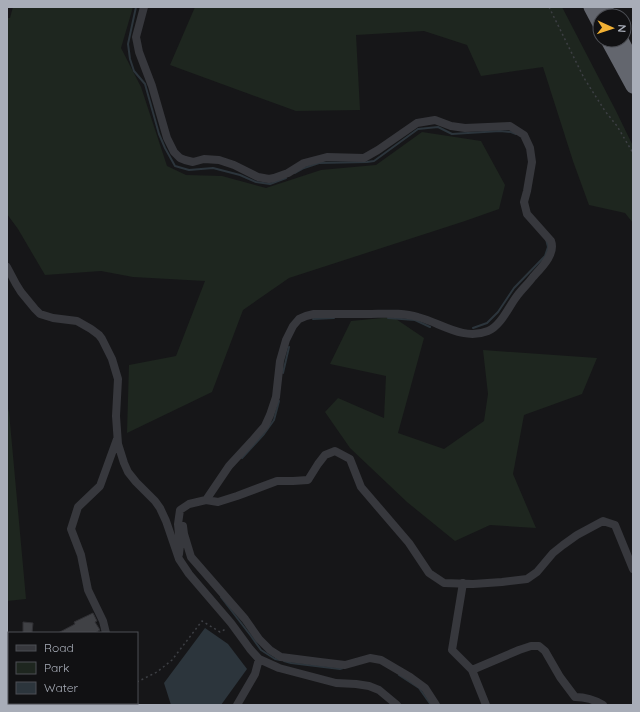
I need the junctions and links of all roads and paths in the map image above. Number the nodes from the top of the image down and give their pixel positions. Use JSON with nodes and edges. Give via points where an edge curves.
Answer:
{"nodes":[{"id":1,"x":144,"y":7,"type":"edge"},
{"id":2,"x":549,"y":7,"type":"edge"},
{"id":3,"x":612,"y":48,"type":"edge"},
{"id":4,"x":625,"y":48,"type":"edge"},
{"id":5,"x":633,"y":63,"type":"edge"},
{"id":6,"x":633,"y":86,"type":"edge"},
{"id":7,"x":633,"y":152,"type":"edge"},
{"id":8,"x":7,"y":267,"type":"edge"},
{"id":9,"x":118,"y":438,"type":"junction"},
{"id":10,"x":206,"y":500,"type":"junction"},
{"id":11,"x":180,"y":510,"type":"junction"},
{"id":12,"x":179,"y":559,"type":"junction"},
{"id":13,"x":633,"y":569,"type":"edge"},
{"id":14,"x":464,"y":583,"type":"junction"},
{"id":15,"x":231,"y":623,"type":"junction"},
{"id":16,"x":106,"y":632,"type":"edge"},
{"id":17,"x":259,"y":659,"type":"junction"},
{"id":18,"x":472,"y":670,"type":"junction"},
{"id":19,"x":138,"y":682,"type":"edge"},
{"id":20,"x":237,"y":705,"type":"edge"},
{"id":21,"x":397,"y":705,"type":"edge"},
{"id":22,"x":436,"y":705,"type":"edge"},
{"id":23,"x":486,"y":705,"type":"edge"},
{"id":24,"x":603,"y":705,"type":"edge"}],
"edges":[{"from":1,"to":10,"type":"street","via":[[136,37],[139,52],[167,138],[180,158],[193,162],[204,159],[219,160],[258,177],[269,179],[288,173],[304,163],[327,157],[364,158],[416,123],[435,120],[465,128],[510,126],[524,135],[530,148],[532,162],[524,202],[527,214],[552,244],[550,256],[516,296],[496,326],[489,331],[467,334],[418,316],[403,314],[314,314],[299,319],[286,340],[280,360],[276,397],[265,426],[229,466]]},
{"from":2,"to":7,"type":"path","via":[[584,78]]},
{"from":3,"to":6,"type":"highway"},
{"from":4,"to":5,"type":"highway"},
{"from":8,"to":9,"type":"street","via":[[21,292],[40,314],[77,322],[91,329],[102,339],[112,358],[118,378]]},
{"from":9,"to":12,"type":"street","via":[[128,472],[160,508]]},
{"from":9,"to":16,"type":"street","via":[[100,486],[78,507],[71,529],[81,555],[88,590]]},
{"from":10,"to":11,"type":"street","via":[[190,504]]},
{"from":10,"to":14,"type":"street","via":[[218,502],[277,480],[308,480],[325,455],[335,451],[350,459],[361,487],[410,543],[429,573],[444,583]]},
{"from":11,"to":12,"type":"street"},
{"from":11,"to":22,"type":"street","via":[[191,557],[270,650],[282,657],[339,664],[370,658],[381,660],[425,688]]},
{"from":12,"to":15,"type":"street"},
{"from":13,"to":14,"type":"street","via":[[615,525],[603,521],[563,545],[537,572],[527,578],[502,582]]},
{"from":14,"to":18,"type":"street","via":[[452,650]]},
{"from":15,"to":17,"type":"street"},
{"from":15,"to":19,"type":"path","via":[[220,632],[202,620],[172,660],[157,672]]},
{"from":17,"to":20,"type":"street","via":[[255,674]]},
{"from":17,"to":21,"type":"street","via":[[279,668],[325,681],[369,686],[379,690]]},
{"from":18,"to":23,"type":"street"},
{"from":18,"to":24,"type":"street","via":[[519,650],[539,646],[545,651],[575,697]]}]}
